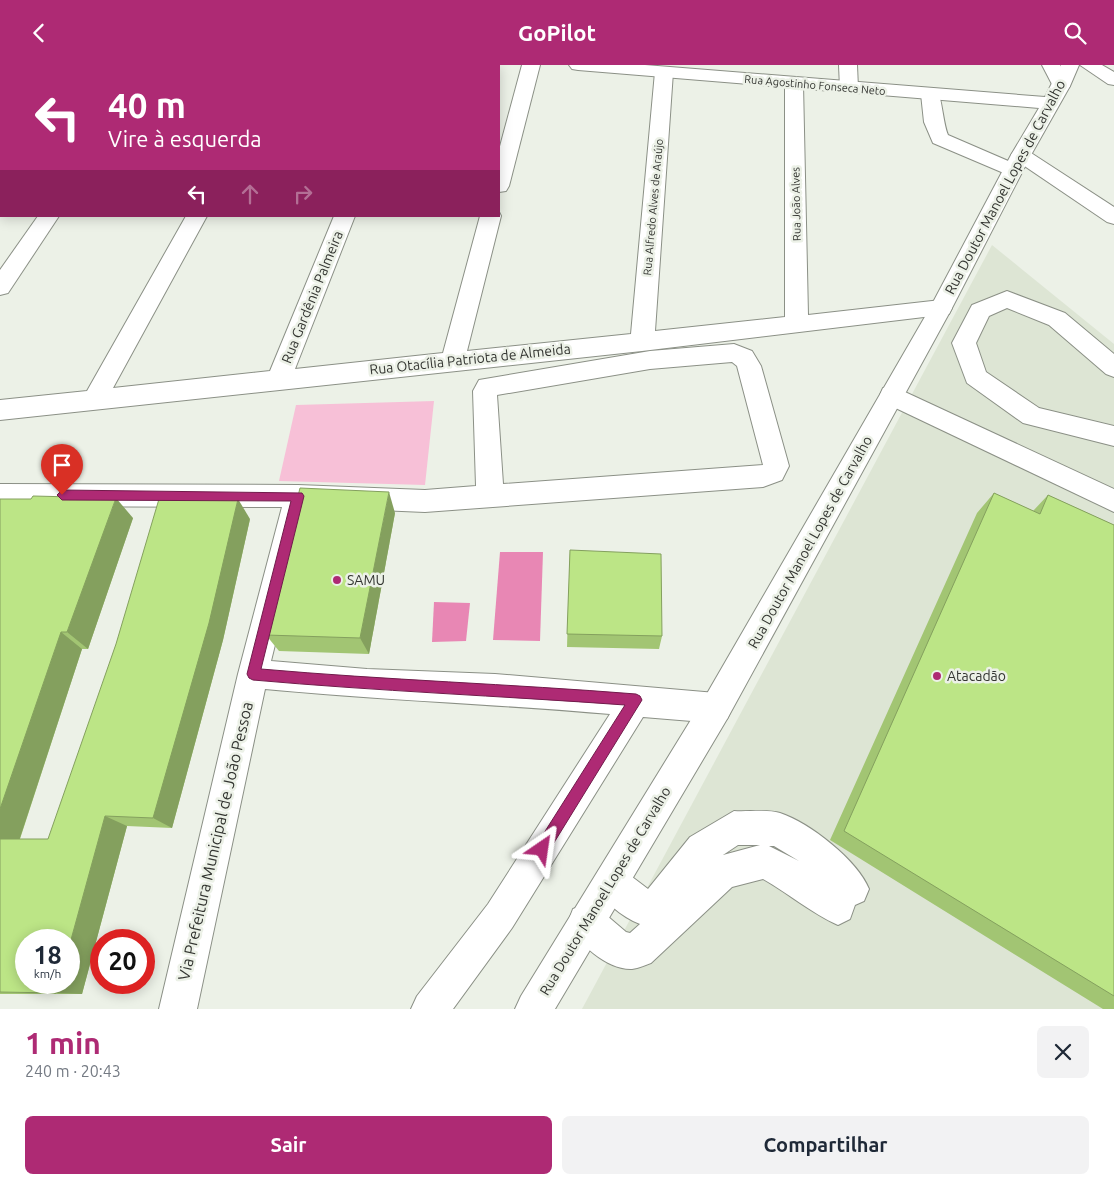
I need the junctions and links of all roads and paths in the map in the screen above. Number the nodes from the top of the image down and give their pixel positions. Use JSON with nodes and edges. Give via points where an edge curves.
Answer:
{"nodes":[{"id":1,"x":531,"y":65,"type":"edge"},
{"id":2,"x":578,"y":65,"type":"edge"},
{"id":3,"x":848,"y":65,"type":"edge"},
{"id":4,"x":1051,"y":65,"type":"edge"},
{"id":5,"x":1070,"y":65,"type":"edge"},
{"id":6,"x":1090,"y":65,"type":"edge"},
{"id":7,"x":664,"y":72,"type":"junction"},
{"id":8,"x":1114,"y":80,"type":"edge"},
{"id":9,"x":794,"y":84,"type":"junction"},
{"id":10,"x":849,"y":88,"type":"junction"},
{"id":11,"x":930,"y":94,"type":"junction"},
{"id":12,"x":1056,"y":95,"type":"junction"},
{"id":13,"x":1017,"y":162,"type":"junction"},
{"id":14,"x":500,"y":182,"type":"edge"},
{"id":15,"x":1113,"y":215,"type":"edge"},
{"id":16,"x":48,"y":217,"type":"edge"},
{"id":17,"x":196,"y":217,"type":"edge"},
{"id":18,"x":345,"y":217,"type":"edge"},
{"id":19,"x":491,"y":217,"type":"edge"},
{"id":20,"x":0,"y":287,"type":"edge"},
{"id":21,"x":940,"y":308,"type":"junction"},
{"id":22,"x":797,"y":324,"type":"junction"},
{"id":23,"x":642,"y":342,"type":"junction"},
{"id":24,"x":453,"y":361,"type":"junction"},
{"id":25,"x":1114,"y":368,"type":"edge"},
{"id":26,"x":279,"y":378,"type":"junction"},
{"id":27,"x":892,"y":395,"type":"junction"},
{"id":28,"x":95,"y":399,"type":"junction"},
{"id":29,"x":0,"y":410,"type":"edge"},
{"id":30,"x":1114,"y":436,"type":"edge"},
{"id":31,"x":0,"y":495,"type":"edge"},
{"id":32,"x":490,"y":495,"type":"junction"},
{"id":33,"x":298,"y":496,"type":"junction"},
{"id":34,"x":1114,"y":501,"type":"edge"},
{"id":35,"x":253,"y":674,"type":"junction"},
{"id":36,"x":636,"y":700,"type":"junction"},
{"id":37,"x":716,"y":708,"type":"junction"},
{"id":38,"x":611,"y":881,"type":"junction"},
{"id":39,"x":586,"y":922,"type":"junction"},
{"id":40,"x":178,"y":1009,"type":"edge"},
{"id":41,"x":430,"y":1009,"type":"edge"},
{"id":42,"x":534,"y":1009,"type":"edge"}],
"edges":[{"from":1,"to":14,"type":"street"},
{"from":2,"to":7,"type":"street","name":"Rua Agostinho Fonseca Neto"},
{"from":3,"to":10,"type":"street"},
{"from":4,"to":12,"type":"street"},
{"from":5,"to":12,"type":"street","name":"Rua Doutor Manoel Lopes de Carvalho"},
{"from":6,"to":8,"type":"street"},
{"from":7,"to":9,"type":"street","name":"Rua Agostinho Fonseca Neto"},
{"from":7,"to":23,"type":"street","name":"Rua Alfredo Alves de Araújo"},
{"from":9,"to":10,"type":"street","name":"Rua Agostinho Fonseca Neto"},
{"from":9,"to":22,"type":"street","name":"Rua João Alves"},
{"from":10,"to":11,"type":"street","name":"Rua Agostinho Fonseca Neto"},
{"from":11,"to":12,"type":"street","name":"Rua Agostinho Fonseca Neto"},
{"from":11,"to":13,"type":"street","via":[[933,122],[940,139]]},
{"from":12,"to":13,"type":"street","name":"Rua Doutor Manoel Lopes de Carvalho"},
{"from":13,"to":15,"type":"street"},
{"from":13,"to":21,"type":"street","name":"Rua Doutor Manoel Lopes de Carvalho"},
{"from":16,"to":20,"type":"street"},
{"from":17,"to":28,"type":"street"},
{"from":18,"to":26,"type":"street","name":"Rua Gardênia Palmeira"},
{"from":19,"to":24,"type":"street"},
{"from":21,"to":22,"type":"street","name":"Rua Otacília Patriota de Almeida"},
{"from":21,"to":27,"type":"street","name":"Rua Doutor Manoel Lopes de Carvalho"},
{"from":22,"to":23,"type":"street","name":"Rua Otacília Patriota de Almeida"},
{"from":23,"to":24,"type":"street","name":"Rua Otacília Patriota de Almeida"},
{"from":24,"to":26,"type":"street","name":"Rua Otacília Patriota de Almeida"},
{"from":25,"to":30,"type":"street","via":[[1058,319],[1006,299],[980,311],[964,343],[976,377],[1032,416]]},
{"from":26,"to":28,"type":"street","name":"Rua Otacília Patriota de Almeida"},
{"from":27,"to":34,"type":"street"},
{"from":27,"to":37,"type":"street","name":"Rua Doutor Manoel Lopes de Carvalho"},
{"from":28,"to":29,"type":"street","name":"Rua Otacília Patriota de Almeida"},
{"from":31,"to":33,"type":"street"},
{"from":32,"to":32,"type":"street","via":[[485,419],[485,391],[488,387],[650,360],[734,353],[744,357],[749,366],[776,466],[772,472],[763,476]]},
{"from":32,"to":33,"type":"street","via":[[425,501]]},
{"from":33,"to":35,"type":"street","name":"Via Prefeitura Municipal de João Pessoa"},
{"from":35,"to":36,"type":"street"},
{"from":35,"to":40,"type":"street","name":"Via Prefeitura Municipal de João Pessoa"},
{"from":36,"to":37,"type":"street"},
{"from":36,"to":41,"type":"street","via":[[500,916]]},
{"from":37,"to":38,"type":"street","name":"Rua Doutor Manoel Lopes de Carvalho"},
{"from":38,"to":39,"type":"street","name":"Rua Doutor Manoel Lopes de Carvalho"},
{"from":38,"to":39,"type":"street","via":[[645,909],[653,909],[671,891],[702,849],[734,828],[778,829],[810,848],[845,898],[801,881],[766,861],[723,872],[638,950],[621,951]]},
{"from":39,"to":42,"type":"street","name":"Rua Doutor Manoel Lopes de Carvalho"}]}
